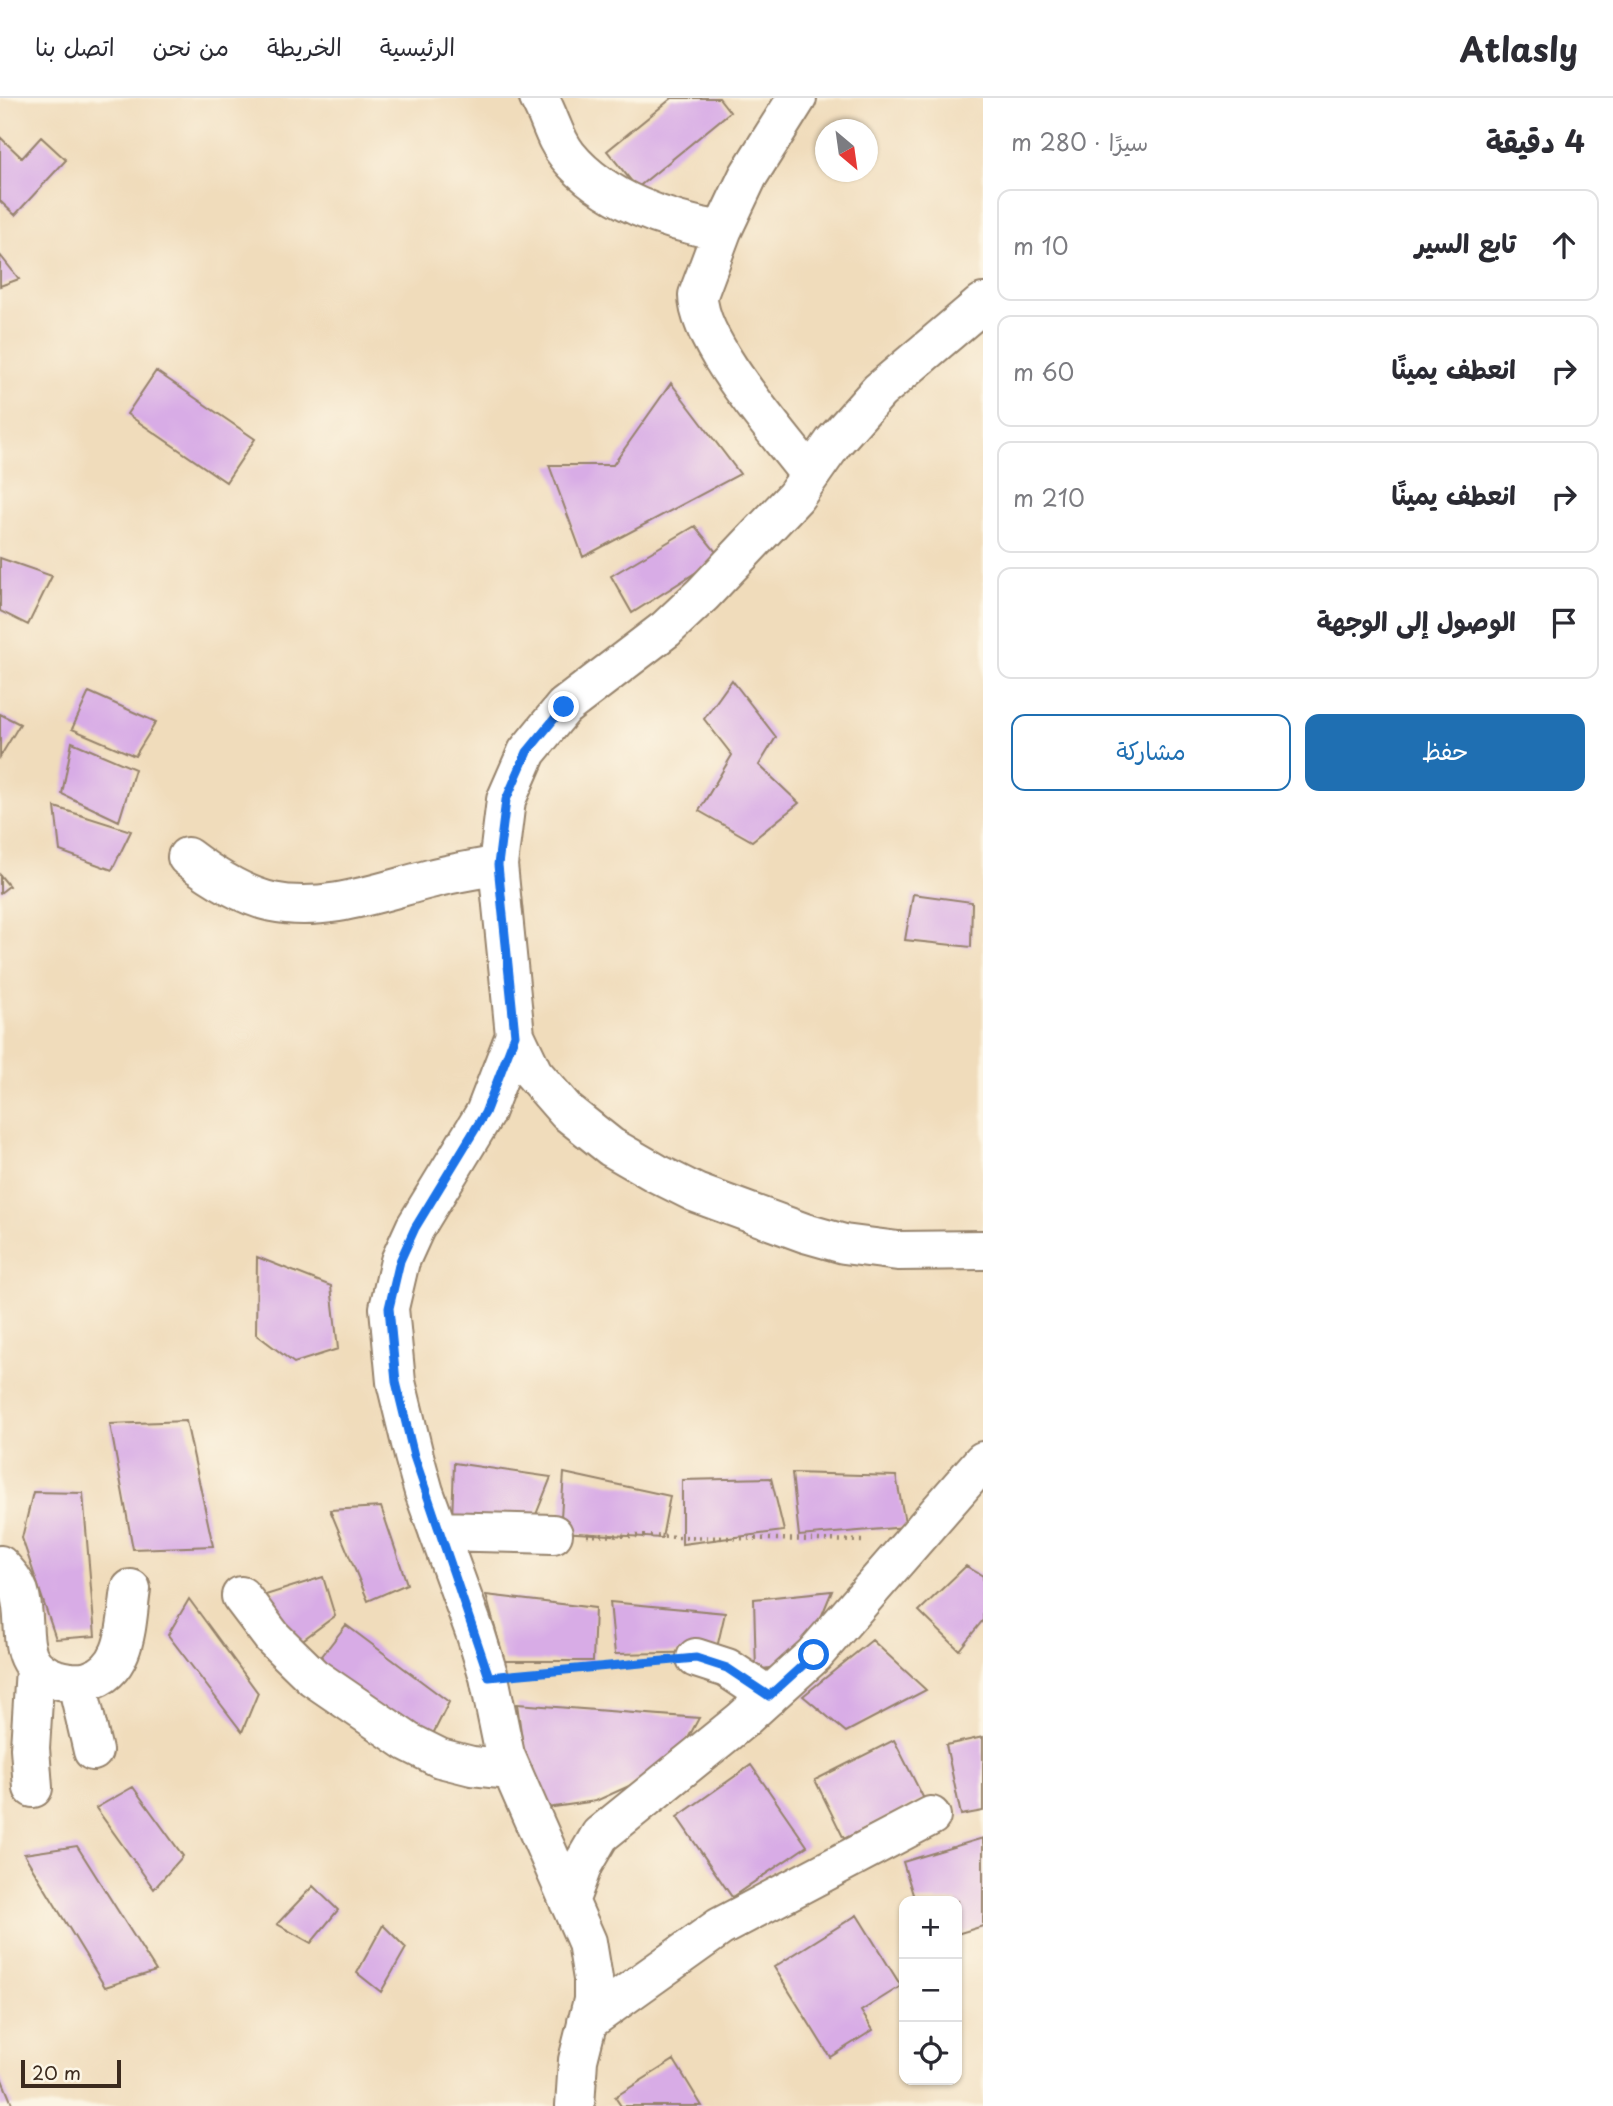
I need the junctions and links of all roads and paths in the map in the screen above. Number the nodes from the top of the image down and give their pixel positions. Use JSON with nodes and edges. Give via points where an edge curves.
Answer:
{"nodes":[{"id":1,"x":539,"y":98,"type":"edge"},
{"id":2,"x":797,"y":98,"type":"edge"},
{"id":3,"x":722,"y":231,"type":"junction"},
{"id":4,"x":983,"y":303,"type":"edge"},
{"id":5,"x":810,"y":475,"type":"junction"},
{"id":6,"x":187,"y":857,"type":"dead end"},
{"id":7,"x":498,"y":865,"type":"junction"},
{"id":8,"x":515,"y":1035,"type":"junction"},
{"id":9,"x":983,"y":1250,"type":"edge"},
{"id":10,"x":983,"y":1461,"type":"edge"},
{"id":11,"x":438,"y":1531,"type":"junction"},
{"id":12,"x":553,"y":1534,"type":"joint"},
{"id":13,"x":912,"y":1542,"type":"junction"},
{"id":14,"x":0,"y":1565,"type":"edge"},
{"id":15,"x":131,"y":1589,"type":"dead end"},
{"id":16,"x":241,"y":1596,"type":"dead end"},
{"id":17,"x":696,"y":1658,"type":"joint"},
{"id":18,"x":35,"y":1668,"type":"junction"},
{"id":19,"x":489,"y":1677,"type":"junction"},
{"id":20,"x":77,"y":1683,"type":"junction"},
{"id":21,"x":769,"y":1696,"type":"junction"},
{"id":22,"x":93,"y":1751,"type":"dead end"},
{"id":23,"x":510,"y":1770,"type":"junction"},
{"id":24,"x":33,"y":1788,"type":"dead end"},
{"id":25,"x":932,"y":1816,"type":"dead end"},
{"id":26,"x":569,"y":1902,"type":"junction"},
{"id":27,"x":587,"y":2022,"type":"junction"},
{"id":28,"x":575,"y":2106,"type":"edge"}],
"edges":[{"from":1,"to":3,"type":"street","via":[[557,139],[585,174],[651,211],[686,225]]},
{"from":2,"to":3,"type":"street","via":[[748,176]]},
{"from":3,"to":5,"type":"street","via":[[698,295],[702,320],[713,345]]},
{"from":4,"to":5,"type":"street","via":[[879,391]]},
{"from":5,"to":7,"type":"street","via":[[703,594],[666,629],[564,707],[527,752],[506,800]]},
{"from":6,"to":7,"type":"street","via":[[239,889],[270,902],[299,905],[334,903]]},
{"from":7,"to":8,"type":"street"},
{"from":8,"to":9,"type":"street","via":[[533,1073],[567,1112],[611,1147],[696,1193],[844,1244],[898,1251]]},
{"from":8,"to":11,"type":"street","via":[[485,1113],[415,1228],[400,1261],[389,1308],[396,1382]]},
{"from":10,"to":13,"type":"street"},
{"from":11,"to":12,"type":"street"},
{"from":11,"to":19,"type":"street"},
{"from":12,"to":13,"type":"path"},
{"from":13,"to":21,"type":"street","via":[[814,1655]]},
{"from":14,"to":18,"type":"street","via":[[19,1592],[26,1649]]},
{"from":15,"to":20,"type":"street","via":[[118,1657],[101,1676]]},
{"from":16,"to":23,"type":"street","via":[[272,1637],[313,1677],[408,1742],[440,1758]]},
{"from":17,"to":19,"type":"path"},
{"from":17,"to":21,"type":"street","via":[[727,1668]]},
{"from":18,"to":20,"type":"street"},
{"from":18,"to":24,"type":"street","via":[[30,1748]]},
{"from":19,"to":23,"type":"street"},
{"from":20,"to":22,"type":"street"},
{"from":21,"to":26,"type":"street","via":[[600,1835]]},
{"from":23,"to":26,"type":"street"},
{"from":25,"to":27,"type":"street","via":[[720,1927]]},
{"from":26,"to":27,"type":"street","via":[[591,1960],[593,2000]]},
{"from":27,"to":28,"type":"street"}]}
